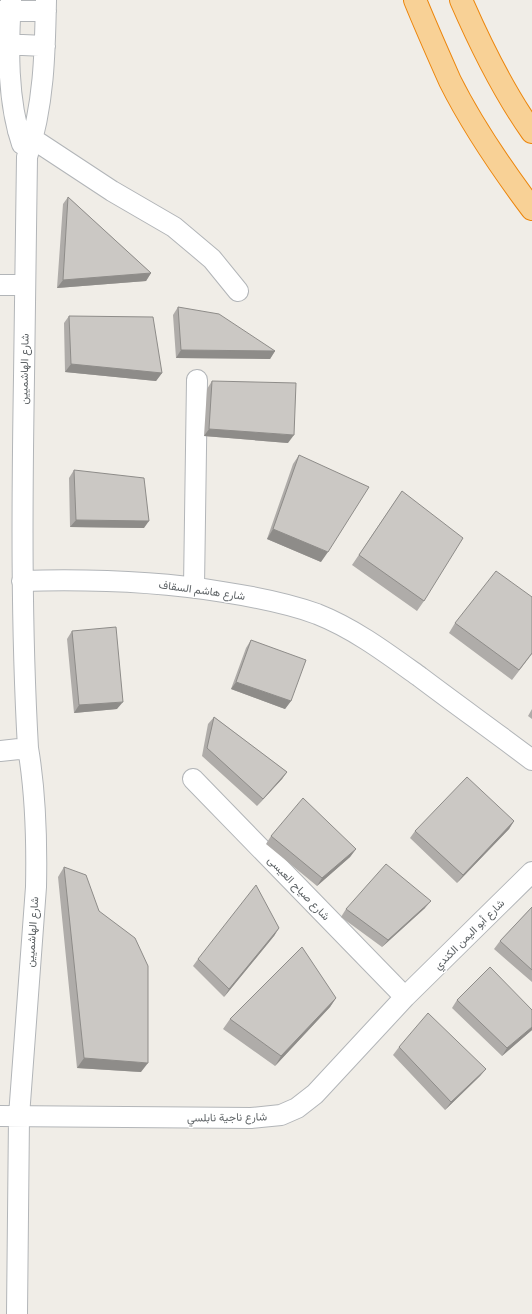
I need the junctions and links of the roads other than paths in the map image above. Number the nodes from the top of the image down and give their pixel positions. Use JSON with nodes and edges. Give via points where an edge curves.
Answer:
{"nodes":[{"id":1,"x":415,"y":0,"type":"edge"},
{"id":2,"x":461,"y":0,"type":"edge"},
{"id":3,"x":46,"y":6,"type":"edge"},
{"id":4,"x":7,"y":7,"type":"edge"},
{"id":5,"x":5,"y":44,"type":"edge"},
{"id":6,"x":45,"y":46,"type":"junction"},
{"id":7,"x":532,"y":132,"type":"edge"},
{"id":8,"x":26,"y":142,"type":"junction"},
{"id":9,"x":532,"y":209,"type":"edge"},
{"id":10,"x":0,"y":285,"type":"edge"},
{"id":11,"x":24,"y":285,"type":"junction"},
{"id":12,"x":238,"y":291,"type":"dead end"},
{"id":13,"x":197,"y":380,"type":"dead end"},
{"id":14,"x":22,"y":581,"type":"junction"},
{"id":15,"x":194,"y":587,"type":"junction"},
{"id":16,"x":28,"y":748,"type":"junction"},
{"id":17,"x":0,"y":751,"type":"edge"},
{"id":18,"x":532,"y":760,"type":"edge"},
{"id":19,"x":193,"y":779,"type":"dead end"},
{"id":20,"x":532,"y":872,"type":"edge"},
{"id":21,"x":405,"y":996,"type":"junction"},
{"id":22,"x":10,"y":1116,"type":"edge"},
{"id":23,"x":17,"y":1314,"type":"edge"}],
"edges":[{"from":1,"to":9,"type":"highway","via":[[451,82],[476,128]]},
{"from":2,"to":7,"type":"highway","via":[[480,44]]},
{"from":3,"to":4,"type":"street"},
{"from":3,"to":6,"type":"street","name":"شارع الهاشميين"},
{"from":4,"to":5,"type":"street","name":"شارع الهاشميين"},
{"from":5,"to":6,"type":"street"},
{"from":5,"to":8,"type":"street","name":"شارع الهاشميين","via":[[12,102]]},
{"from":6,"to":8,"type":"street","name":"شارع الهاشميين","via":[[41,100]]},
{"from":8,"to":11,"type":"street","name":"شارع الهاشميين"},
{"from":8,"to":12,"type":"street","via":[[174,227],[212,259]]},
{"from":10,"to":11,"type":"street"},
{"from":11,"to":14,"type":"street","name":"شارع الهاشميين"},
{"from":13,"to":15,"type":"street"},
{"from":14,"to":15,"type":"street","name":"شارع هاشم السقاف","via":[[107,580]]},
{"from":14,"to":16,"type":"street"},
{"from":15,"to":18,"type":"street","name":"شارع هاشم السقاف","via":[[285,604],[318,614],[349,629],[381,649]]},
{"from":16,"to":17,"type":"street"},
{"from":16,"to":22,"type":"street","name":"شارع الهاشميين","via":[[36,804],[36,887]]},
{"from":19,"to":21,"type":"street","name":"شارع صياح العيسى"},
{"from":20,"to":21,"type":"street","name":"شارع أبو اليمن الكندي"},
{"from":21,"to":22,"type":"street","name":"شارع ناجية نابلسي","via":[[315,1094],[297,1108],[281,1115],[266,1118]]},
{"from":22,"to":23,"type":"street","name":"شارع الهاشميين"}]}
